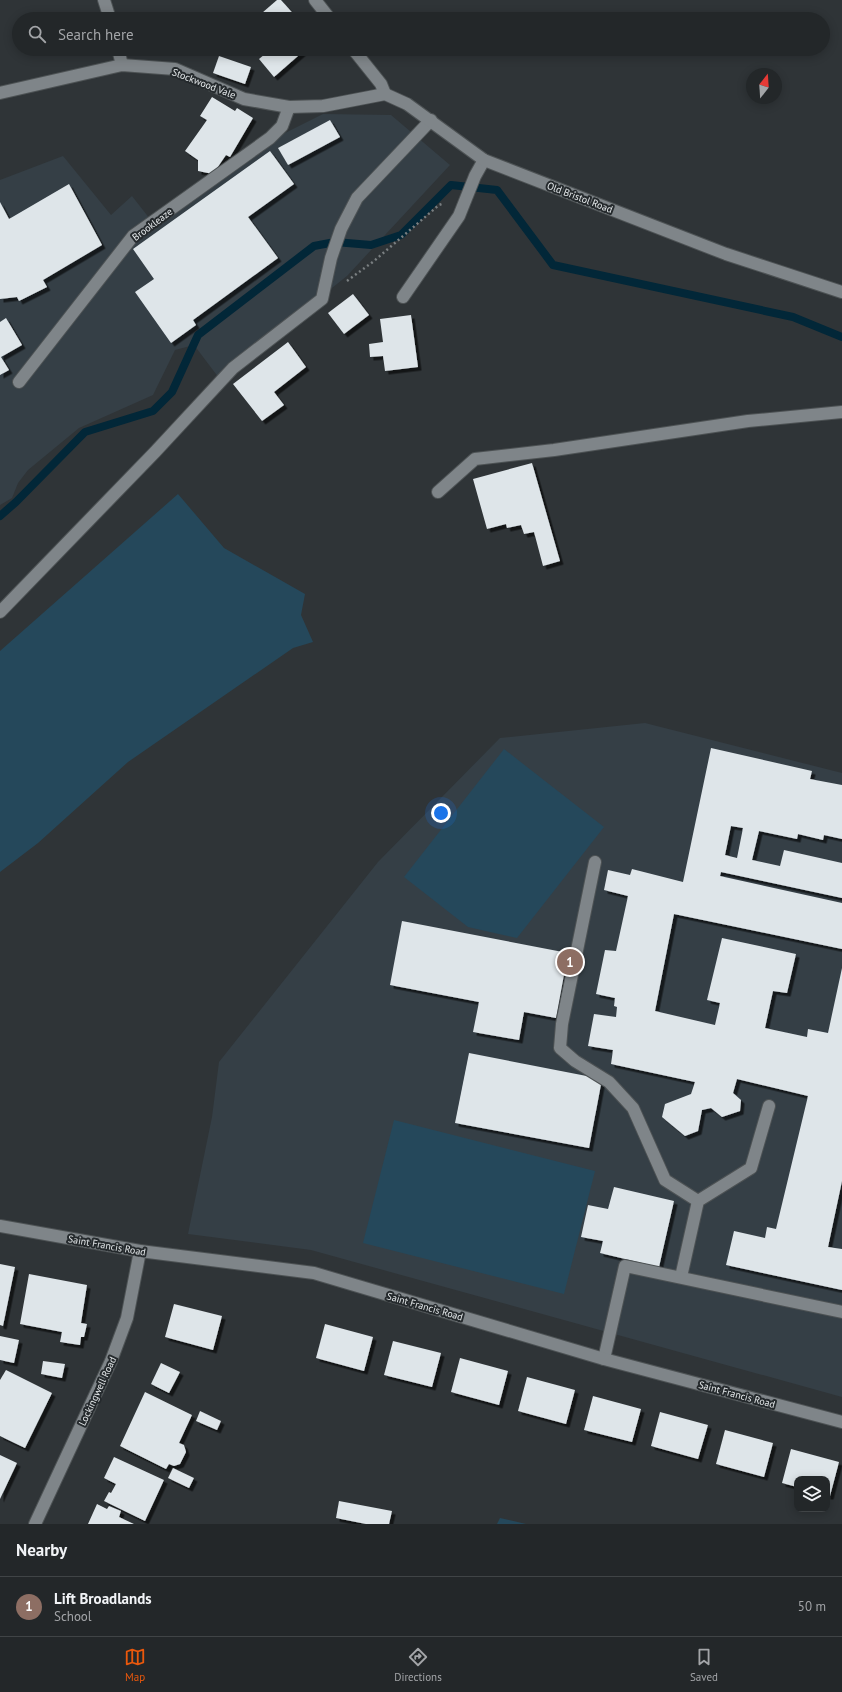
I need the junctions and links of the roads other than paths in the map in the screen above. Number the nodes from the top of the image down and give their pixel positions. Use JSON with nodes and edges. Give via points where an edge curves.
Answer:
{"nodes":[{"id":1,"x":104,"y":0,"type":"edge"},
{"id":2,"x":315,"y":0,"type":"edge"},
{"id":3,"x":108,"y":12,"type":"edge"},
{"id":4,"x":324,"y":12,"type":"edge"},
{"id":5,"x":120,"y":56,"type":"edge"},
{"id":6,"x":358,"y":56,"type":"edge"},
{"id":7,"x":122,"y":65,"type":"junction"},
{"id":8,"x":0,"y":93,"type":"edge"},
{"id":9,"x":385,"y":94,"type":"junction"},
{"id":10,"x":289,"y":107,"type":"junction"},
{"id":11,"x":431,"y":120,"type":"junction"},
{"id":12,"x":484,"y":160,"type":"junction"},
{"id":13,"x":842,"y":292,"type":"edge"},
{"id":14,"x":403,"y":297,"type":"dead end"},
{"id":15,"x":20,"y":382,"type":"dead end"},
{"id":16,"x":842,"y":412,"type":"edge"},
{"id":17,"x":438,"y":492,"type":"dead end"},
{"id":18,"x":0,"y":612,"type":"edge"},
{"id":19,"x":595,"y":862,"type":"dead end"},
{"id":20,"x":769,"y":1106,"type":"dead end"},
{"id":21,"x":698,"y":1201,"type":"junction"},
{"id":22,"x":0,"y":1226,"type":"edge"},
{"id":23,"x":140,"y":1251,"type":"junction"},
{"id":24,"x":681,"y":1277,"type":"junction"},
{"id":25,"x":842,"y":1312,"type":"edge"},
{"id":26,"x":604,"y":1359,"type":"junction"},
{"id":27,"x":842,"y":1422,"type":"edge"},
{"id":28,"x":34,"y":1524,"type":"edge"}],
"edges":[{"from":1,"to":3,"type":"street"},
{"from":2,"to":4,"type":"street"},
{"from":5,"to":7,"type":"street"},
{"from":6,"to":9,"type":"street"},
{"from":7,"to":8,"type":"street","name":"Stockwood Vale"},
{"from":7,"to":10,"type":"street","name":"Stockwood Vale","via":[[175,69],[244,99]]},
{"from":9,"to":10,"type":"street","name":"Stockwood Vale","via":[[324,106]]},
{"from":9,"to":11,"type":"street","name":"Old Bristol Road","via":[[407,104]]},
{"from":10,"to":15,"type":"street","name":"Brookleaze","via":[[282,126],[270,138],[133,236]]},
{"from":11,"to":12,"type":"street","name":"Old Bristol Road"},
{"from":11,"to":18,"type":"street","via":[[357,198],[341,229],[331,258],[322,299],[233,368]]},
{"from":12,"to":13,"type":"street","name":"Old Bristol Road","via":[[726,254]]},
{"from":12,"to":14,"type":"street","via":[[474,176],[459,216]]},
{"from":16,"to":17,"type":"street","via":[[748,421],[554,450],[474,459]]},
{"from":19,"to":21,"type":"street","via":[[562,1024],[560,1048],[575,1061],[609,1082],[628,1102],[665,1180]]},
{"from":20,"to":21,"type":"street","via":[[751,1168]]},
{"from":21,"to":24,"type":"street"},
{"from":22,"to":23,"type":"street","name":"Saint Francis Road"},
{"from":23,"to":26,"type":"street","name":"Saint Francis Road","via":[[314,1273]]},
{"from":23,"to":28,"type":"street","name":"Lockingwell Road","via":[[127,1318],[111,1361]]},
{"from":24,"to":25,"type":"street"},
{"from":24,"to":26,"type":"street","via":[[626,1266]]},
{"from":26,"to":27,"type":"street","name":"Saint Francis Road"}]}
